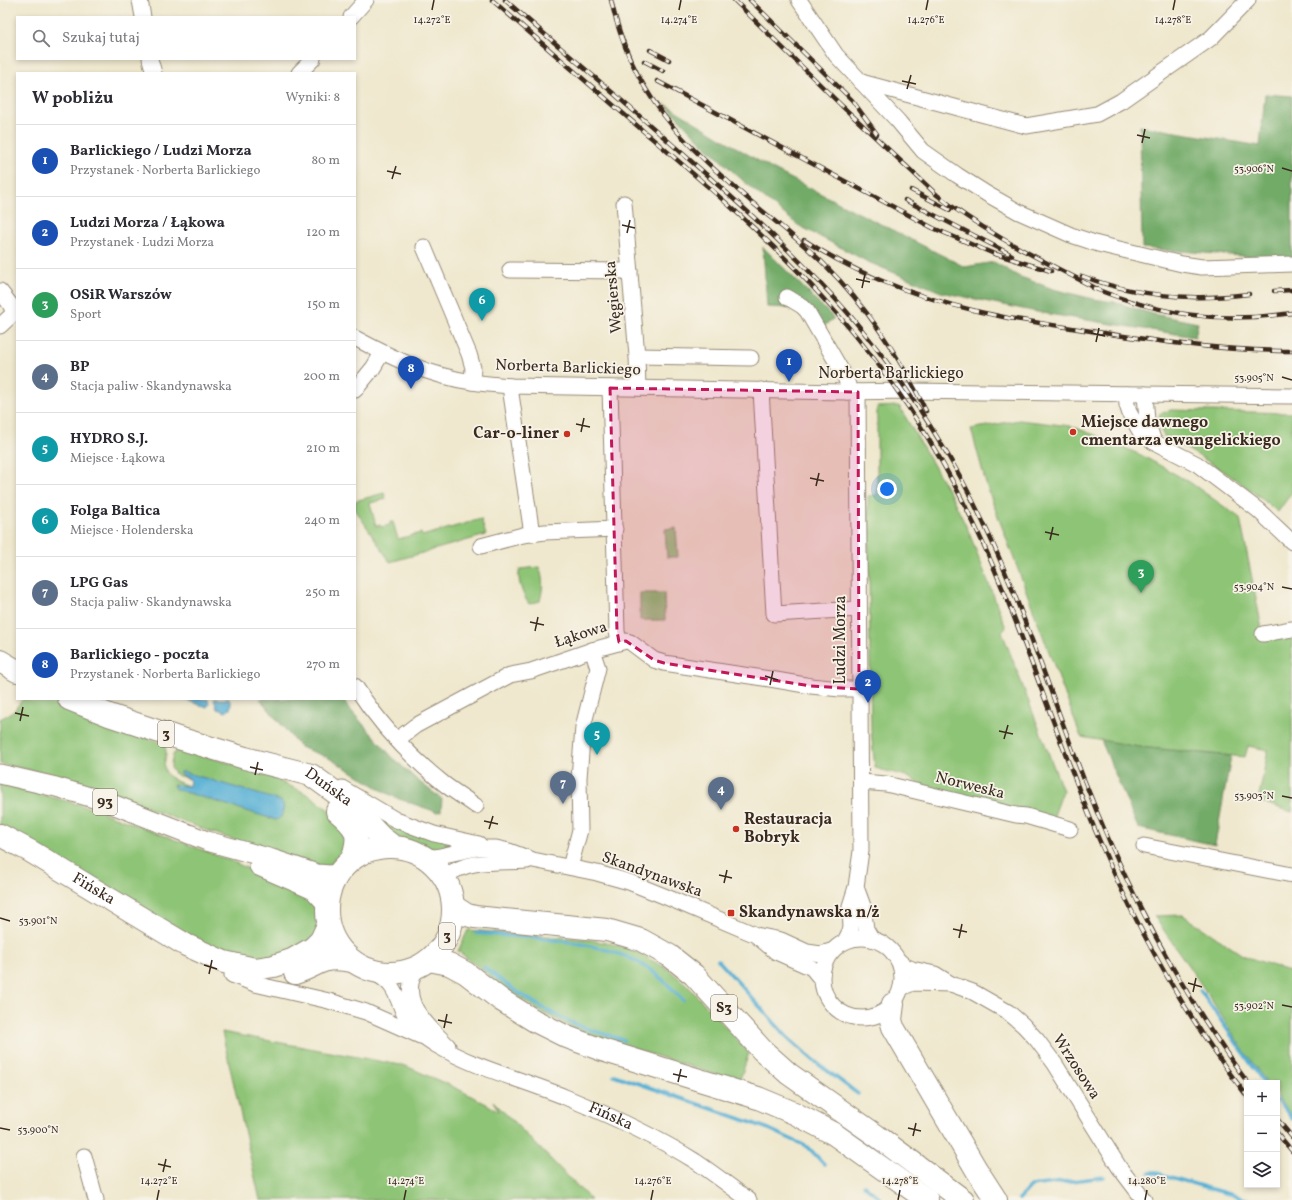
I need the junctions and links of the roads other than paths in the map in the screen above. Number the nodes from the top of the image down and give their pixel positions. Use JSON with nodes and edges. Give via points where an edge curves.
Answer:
{"nodes":[{"id":1,"x":140,"y":0,"type":"edge"},
{"id":2,"x":366,"y":0,"type":"edge"},
{"id":3,"x":799,"y":0,"type":"edge"},
{"id":4,"x":1248,"y":0,"type":"edge"},
{"id":5,"x":143,"y":16,"type":"edge"},
{"id":6,"x":352,"y":16,"type":"edge"},
{"id":7,"x":150,"y":60,"type":"edge"},
{"id":8,"x":312,"y":60,"type":"edge"},
{"id":9,"x":154,"y":72,"type":"edge"},
{"id":10,"x":300,"y":72,"type":"edge"},
{"id":11,"x":861,"y":82,"type":"junction"},
{"id":12,"x":624,"y":203,"type":"dead end"},
{"id":13,"x":424,"y":247,"type":"dead end"},
{"id":14,"x":1292,"y":264,"type":"edge"},
{"id":15,"x":510,"y":270,"type":"dead end"},
{"id":16,"x":630,"y":271,"type":"junction"},
{"id":17,"x":0,"y":291,"type":"edge"},
{"id":18,"x":787,"y":297,"type":"dead end"},
{"id":19,"x":15,"y":312,"type":"edge"},
{"id":20,"x":0,"y":326,"type":"edge"},
{"id":21,"x":356,"y":339,"type":"edge"},
{"id":22,"x":382,"y":353,"type":"junction"},
{"id":23,"x":637,"y":356,"type":"junction"},
{"id":24,"x":751,"y":358,"type":"dead end"},
{"id":25,"x":472,"y":382,"type":"junction"},
{"id":26,"x":511,"y":386,"type":"junction"},
{"id":27,"x":610,"y":388,"type":"junction"},
{"id":28,"x":638,"y":388,"type":"junction"},
{"id":29,"x":356,"y":389,"type":"edge"},
{"id":30,"x":761,"y":390,"type":"junction"},
{"id":31,"x":853,"y":392,"type":"junction"},
{"id":32,"x":1126,"y":394,"type":"junction"},
{"id":33,"x":1145,"y":394,"type":"junction"},
{"id":34,"x":1292,"y":396,"type":"edge"},
{"id":35,"x":1154,"y":442,"type":"junction"},
{"id":36,"x":615,"y":529,"type":"junction"},
{"id":37,"x":532,"y":534,"type":"junction"},
{"id":38,"x":1292,"y":542,"type":"edge"},
{"id":39,"x":481,"y":546,"type":"dead end"},
{"id":40,"x":859,"y":609,"type":"junction"},
{"id":41,"x":1292,"y":629,"type":"edge"},
{"id":42,"x":1263,"y":634,"type":"dead end"},
{"id":43,"x":619,"y":642,"type":"junction"},
{"id":44,"x":592,"y":650,"type":"junction"},
{"id":45,"x":0,"y":661,"type":"edge"},
{"id":46,"x":16,"y":670,"type":"edge"},
{"id":47,"x":356,"y":688,"type":"edge"},
{"id":48,"x":859,"y":689,"type":"junction"},
{"id":49,"x":83,"y":702,"type":"edge"},
{"id":50,"x":397,"y":740,"type":"junction"},
{"id":51,"x":245,"y":758,"type":"junction"},
{"id":52,"x":0,"y":774,"type":"edge"},
{"id":53,"x":311,"y":775,"type":"junction"},
{"id":54,"x":860,"y":782,"type":"junction"},
{"id":55,"x":476,"y":806,"type":"dead end"},
{"id":56,"x":1070,"y":829,"type":"dead end"},
{"id":57,"x":0,"y":835,"type":"edge"},
{"id":58,"x":207,"y":841,"type":"junction"},
{"id":59,"x":1144,"y":846,"type":"dead end"},
{"id":60,"x":394,"y":847,"type":"junction"},
{"id":61,"x":496,"y":848,"type":"junction"},
{"id":62,"x":420,"y":855,"type":"junction"},
{"id":63,"x":533,"y":860,"type":"junction"},
{"id":64,"x":345,"y":866,"type":"junction"},
{"id":65,"x":570,"y":867,"type":"junction"},
{"id":66,"x":1292,"y":875,"type":"edge"},
{"id":67,"x":444,"y":877,"type":"junction"},
{"id":68,"x":856,"y":887,"type":"junction"},
{"id":69,"x":453,"y":906,"type":"junction"},
{"id":70,"x":327,"y":915,"type":"junction"},
{"id":71,"x":756,"y":935,"type":"junction"},
{"id":72,"x":872,"y":938,"type":"junction"},
{"id":73,"x":845,"y":941,"type":"junction"},
{"id":74,"x":186,"y":945,"type":"junction"},
{"id":75,"x":831,"y":951,"type":"junction"},
{"id":76,"x":352,"y":961,"type":"junction"},
{"id":77,"x":899,"y":961,"type":"junction"},
{"id":78,"x":423,"y":964,"type":"junction"},
{"id":79,"x":372,"y":971,"type":"junction"},
{"id":80,"x":232,"y":975,"type":"junction"},
{"id":81,"x":821,"y":979,"type":"junction"},
{"id":82,"x":951,"y":984,"type":"junction"},
{"id":83,"x":897,"y":996,"type":"junction"},
{"id":84,"x":426,"y":1039,"type":"junction"},
{"id":85,"x":460,"y":1058,"type":"junction"},
{"id":86,"x":84,"y":1156,"type":"dead end"},
{"id":87,"x":96,"y":1200,"type":"edge"},
{"id":88,"x":749,"y":1200,"type":"edge"},
{"id":89,"x":927,"y":1200,"type":"edge"},
{"id":90,"x":963,"y":1200,"type":"edge"},
{"id":91,"x":996,"y":1200,"type":"edge"},
{"id":92,"x":1144,"y":1200,"type":"edge"}],
"edges":[{"from":1,"to":5,"type":"street"},
{"from":2,"to":6,"type":"street"},
{"from":3,"to":11,"type":"street","via":[[836,55]]},
{"from":4,"to":11,"type":"street","via":[[1211,38],[1121,101],[1094,115],[1026,126]]},
{"from":7,"to":9,"type":"street"},
{"from":8,"to":10,"type":"street"},
{"from":11,"to":14,"type":"street","via":[[923,150],[987,194],[1047,225],[1098,244],[1193,266]]},
{"from":12,"to":16,"type":"street","name":"Węgierska"},
{"from":13,"to":25,"type":"street","via":[[469,354],[473,368]]},
{"from":15,"to":16,"type":"street"},
{"from":16,"to":23,"type":"street","name":"Węgierska"},
{"from":17,"to":19,"type":"street"},
{"from":18,"to":31,"type":"street","name":"Ludzi Morza","via":[[807,311]]},
{"from":19,"to":20,"type":"street"},
{"from":21,"to":22,"type":"street","name":"Norberta Barlickiego"},
{"from":22,"to":25,"type":"street","name":"Norberta Barlickiego","via":[[441,375]]},
{"from":22,"to":29,"type":"street"},
{"from":23,"to":24,"type":"street"},
{"from":23,"to":28,"type":"street","name":"Węgierska"},
{"from":25,"to":26,"type":"street","name":"Norberta Barlickiego"},
{"from":26,"to":27,"type":"street","name":"Norberta Barlickiego"},
{"from":26,"to":37,"type":"street"},
{"from":27,"to":28,"type":"street","name":"Norberta Barlickiego"},
{"from":27,"to":36,"type":"street"},
{"from":28,"to":30,"type":"street","name":"Norberta Barlickiego"},
{"from":30,"to":31,"type":"street","name":"Norberta Barlickiego"},
{"from":30,"to":40,"type":"street","via":[[774,614]]},
{"from":31,"to":32,"type":"street","name":"Norberta Barlickiego"},
{"from":31,"to":40,"type":"street","name":"Ludzi Morza"},
{"from":32,"to":33,"type":"street","name":"Norberta Barlickiego"},
{"from":32,"to":35,"type":"street","via":[[1130,414],[1140,434]]},
{"from":33,"to":34,"type":"street","name":"Norberta Barlickiego"},
{"from":33,"to":35,"type":"street","via":[[1147,421]]},
{"from":35,"to":38,"type":"street","via":[[1197,464],[1258,510]]},
{"from":36,"to":37,"type":"street"},
{"from":36,"to":43,"type":"street"},
{"from":37,"to":39,"type":"street"},
{"from":40,"to":48,"type":"street","name":"Ludzi Morza"},
{"from":41,"to":42,"type":"street"},
{"from":43,"to":44,"type":"street","name":"Łąkowa"},
{"from":43,"to":48,"type":"street","name":"Łąkowa","via":[[630,642],[654,660],[664,663],[811,686]]},
{"from":44,"to":50,"type":"street","name":"Łąkowa","via":[[510,676],[415,726]]},
{"from":44,"to":65,"type":"street","via":[[598,668],[583,727],[579,778],[580,830]]},
{"from":45,"to":46,"type":"highway"},
{"from":47,"to":50,"type":"street"},
{"from":48,"to":54,"type":"street","name":"Ludzi Morza"},
{"from":49,"to":51,"type":"highway","name":"Duńska","number":"3","via":[[133,723]]},
{"from":50,"to":55,"type":"street","via":[[444,784]]},
{"from":51,"to":53,"type":"highway","name":"Duńska","number":"3"},
{"from":51,"to":64,"type":"highway","name":"Duńska","number":"3","via":[[313,792],[346,818],[358,838],[356,848]]},
{"from":52,"to":58,"type":"main road","number":"93","via":[[107,802]]},
{"from":53,"to":60,"type":"highway","name":"Duńska","number":"3","via":[[347,801]]},
{"from":53,"to":61,"type":"street","via":[[349,791],[396,820],[441,836]]},
{"from":54,"to":56,"type":"street","name":"Norweska","via":[[886,784],[1026,816]]},
{"from":54,"to":68,"type":"street","name":"Ludzi Morza","via":[[861,851]]},
{"from":57,"to":74,"type":"highway","name":"Fińska"},
{"from":58,"to":64,"type":"main road","number":"93","via":[[317,874],[330,875]]},
{"from":58,"to":70,"type":"main road","number":"93","via":[[314,890]]},
{"from":59,"to":66,"type":"street"},
{"from":60,"to":62,"type":"highway","number":"3"},
{"from":60,"to":64,"type":"highway","number":"3","via":[[372,850]]},
{"from":61,"to":62,"type":"street","name":"Skandynawska","via":[[477,848],[435,856]]},
{"from":61,"to":63,"type":"street","name":"Skandynawska"},
{"from":62,"to":67,"type":"highway","number":"3"},
{"from":63,"to":65,"type":"street","name":"Skandynawska"},
{"from":63,"to":67,"type":"street","name":"Skandynawska","via":[[483,862],[453,871]]},
{"from":64,"to":70,"type":"highway","number":"3","via":[[332,883]]},
{"from":65,"to":71,"type":"street","name":"Skandynawska","via":[[640,886]]},
{"from":67,"to":69,"type":"highway","number":"3","via":[[452,896]]},
{"from":68,"to":72,"type":"street","via":[[864,906],[866,929]]},
{"from":68,"to":73,"type":"street","name":"Ludzi Morza","via":[[850,906],[851,930]]},
{"from":69,"to":78,"type":"highway","number":"3","via":[[453,918],[445,942],[438,952]]},
{"from":69,"to":90,"type":"highway","number":"S3","via":[[475,917],[607,930],[641,940],[670,956],[694,975],[762,1050],[789,1074]]},
{"from":70,"to":74,"type":"highway","name":"Fińska","via":[[321,940],[313,948],[292,960],[274,966],[255,968],[224,962]]},
{"from":70,"to":76,"type":"highway","via":[[337,945]]},
{"from":71,"to":75,"type":"street","name":"Skandynawska","via":[[781,940],[812,953]]},
{"from":71,"to":81,"type":"street","name":"Skandynawska","via":[[776,952],[812,968]]},
{"from":72,"to":73,"type":"street"},
{"from":72,"to":77,"type":"street","via":[[888,947]]},
{"from":73,"to":75,"type":"street"},
{"from":74,"to":80,"type":"highway","name":"Fińska","via":[[209,965]]},
{"from":75,"to":81,"type":"street","via":[[826,959]]},
{"from":76,"to":79,"type":"highway"},
{"from":76,"to":80,"type":"highway","name":"Fińska","via":[[328,959],[298,972],[274,978]]},
{"from":77,"to":82,"type":"street","name":"Wrzosowa","via":[[912,969],[935,974]]},
{"from":77,"to":83,"type":"street","via":[[902,979]]},
{"from":78,"to":79,"type":"highway","via":[[409,971],[391,974]]},
{"from":78,"to":85,"type":"street","name":"Fińska","via":[[412,976],[410,987],[414,1008],[420,1018]]},
{"from":78,"to":89,"type":"highway","via":[[449,964],[535,1021],[567,1037],[758,1098],[794,1113],[834,1134]]},
{"from":79,"to":84,"type":"street","name":"Fińska","via":[[391,986],[405,1015]]},
{"from":80,"to":84,"type":"street","via":[[256,984],[366,1012]]},
{"from":81,"to":83,"type":"street","via":[[829,1002],[836,1009],[852,1017],[870,1017],[886,1010]]},
{"from":82,"to":83,"type":"street","name":"Wrzosowa","via":[[912,983]]},
{"from":82,"to":92,"type":"street","name":"Wrzosowa","via":[[973,992],[1008,1012],[1037,1040],[1055,1064],[1119,1167]]},
{"from":83,"to":91,"type":"highway","via":[[891,1020],[893,1027]]},
{"from":84,"to":85,"type":"street","name":"Fińska"},
{"from":85,"to":88,"type":"street","name":"Fińska","via":[[560,1094],[616,1119],[695,1161]]},
{"from":86,"to":87,"type":"street"}]}
